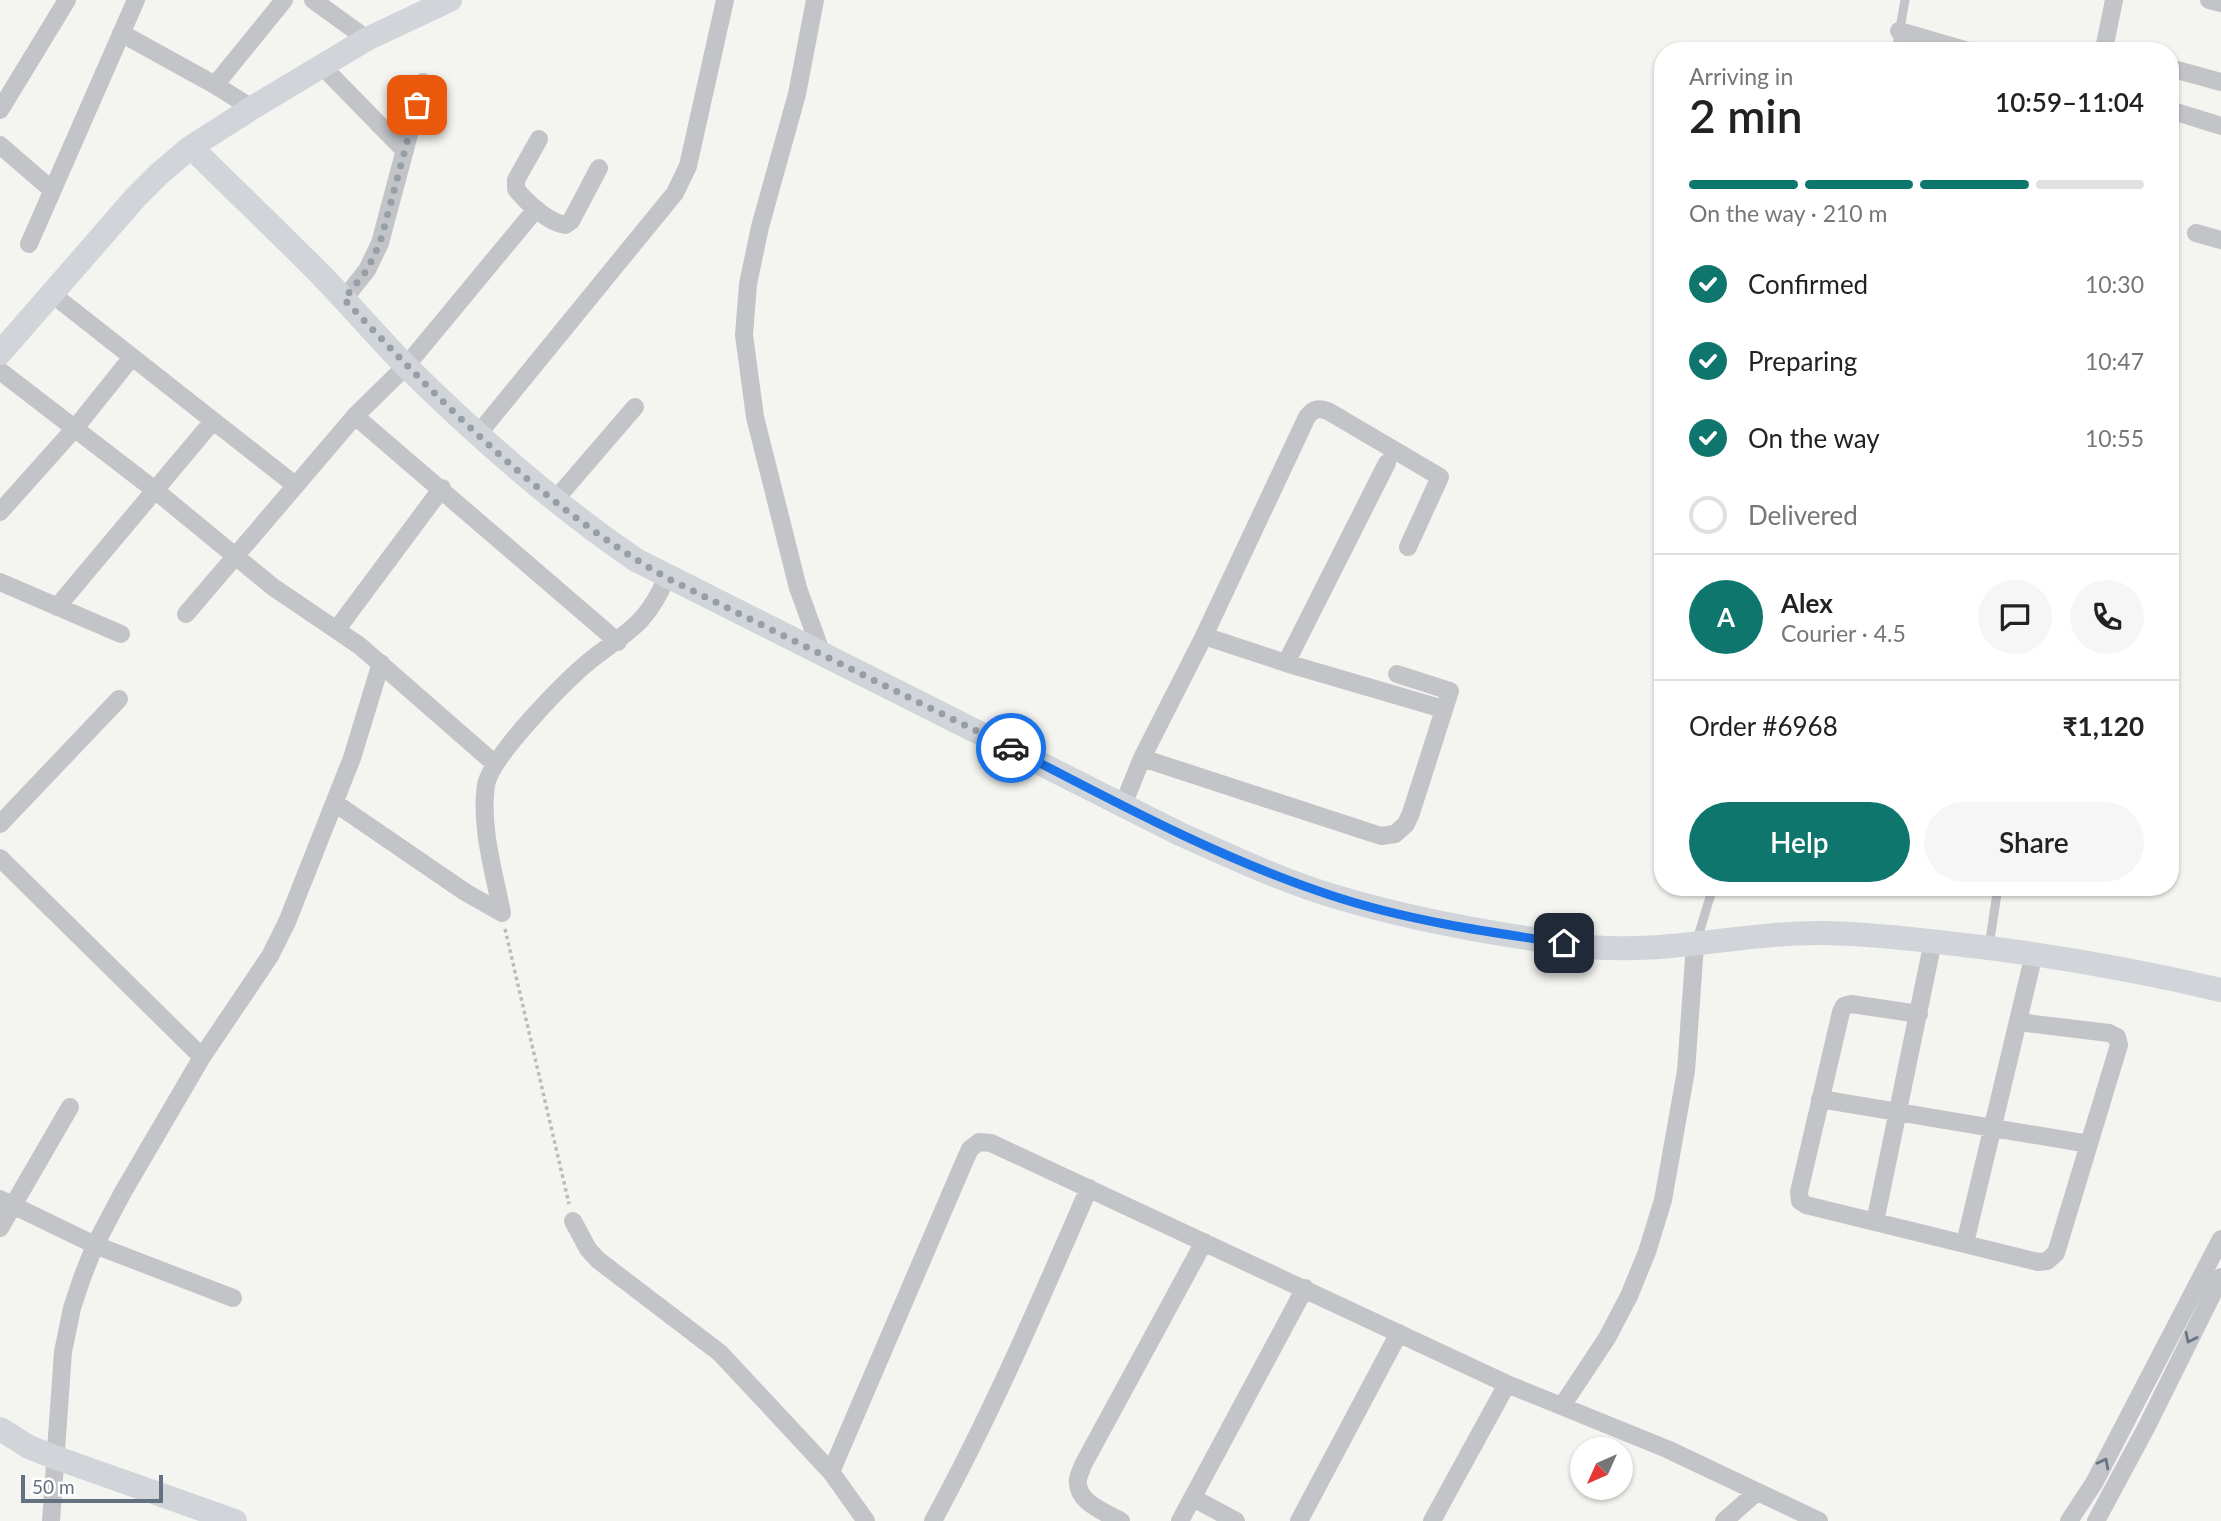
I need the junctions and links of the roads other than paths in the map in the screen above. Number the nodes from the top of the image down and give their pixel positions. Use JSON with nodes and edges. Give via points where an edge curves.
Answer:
{"nodes":[{"id":1,"x":67,"y":0,"type":"edge"},
{"id":2,"x":136,"y":0,"type":"edge"},
{"id":3,"x":284,"y":0,"type":"edge"},
{"id":4,"x":313,"y":0,"type":"edge"},
{"id":5,"x":450,"y":0,"type":"edge"},
{"id":6,"x":725,"y":0,"type":"edge"},
{"id":7,"x":815,"y":0,"type":"edge"},
{"id":8,"x":1905,"y":0,"type":"edge"},
{"id":9,"x":2114,"y":0,"type":"edge"},
{"id":10,"x":2209,"y":0,"type":"edge"},
{"id":11,"x":2221,"y":4,"type":"edge"},
{"id":12,"x":1899,"y":31,"type":"junction"},
{"id":13,"x":121,"y":33,"type":"junction"},
{"id":14,"x":367,"y":39,"type":"junction"},
{"id":15,"x":1897,"y":42,"type":"edge"},
{"id":16,"x":1937,"y":42,"type":"edge"},
{"id":17,"x":2105,"y":42,"type":"edge"},
{"id":18,"x":321,"y":65,"type":"junction"},
{"id":19,"x":2179,"y":70,"type":"edge"},
{"id":20,"x":423,"y":82,"type":"dead end"},
{"id":21,"x":2221,"y":82,"type":"edge"},
{"id":22,"x":215,"y":85,"type":"junction"},
{"id":23,"x":252,"y":108,"type":"junction"},
{"id":24,"x":0,"y":110,"type":"edge"},
{"id":25,"x":2179,"y":113,"type":"edge"},
{"id":26,"x":2221,"y":126,"type":"edge"},
{"id":27,"x":539,"y":139,"type":"dead end"},
{"id":28,"x":0,"y":145,"type":"edge"},
{"id":29,"x":191,"y":148,"type":"junction"},
{"id":30,"x":405,"y":151,"type":"junction"},
{"id":31,"x":599,"y":168,"type":"dead end"},
{"id":32,"x":52,"y":190,"type":"junction"},
{"id":33,"x":536,"y":209,"type":"junction"},
{"id":34,"x":2196,"y":233,"type":"dead end"},
{"id":35,"x":2221,"y":240,"type":"edge"},
{"id":36,"x":29,"y":244,"type":"dead end"},
{"id":37,"x":52,"y":294,"type":"junction"},
{"id":38,"x":344,"y":299,"type":"junction"},
{"id":39,"x":0,"y":353,"type":"edge"},
{"id":40,"x":132,"y":357,"type":"junction"},
{"id":41,"x":406,"y":366,"type":"junction"},
{"id":42,"x":0,"y":371,"type":"edge"},
{"id":43,"x":635,"y":407,"type":"dead end"},
{"id":44,"x":355,"y":416,"type":"junction"},
{"id":45,"x":213,"y":421,"type":"junction"},
{"id":46,"x":75,"y":427,"type":"junction"},
{"id":47,"x":479,"y":433,"type":"junction"},
{"id":48,"x":1387,"y":463,"type":"dead end"},
{"id":49,"x":295,"y":485,"type":"junction"},
{"id":50,"x":442,"y":488,"type":"junction"},
{"id":51,"x":156,"y":491,"type":"junction"},
{"id":52,"x":555,"y":500,"type":"junction"},
{"id":53,"x":0,"y":512,"type":"edge"},
{"id":54,"x":1408,"y":547,"type":"dead end"},
{"id":55,"x":234,"y":556,"type":"junction"},
{"id":56,"x":671,"y":580,"type":"junction"},
{"id":57,"x":0,"y":583,"type":"edge"},
{"id":58,"x":57,"y":607,"type":"junction"},
{"id":59,"x":186,"y":614,"type":"dead end"},
{"id":60,"x":337,"y":629,"type":"junction"},
{"id":61,"x":121,"y":634,"type":"dead end"},
{"id":62,"x":1204,"y":636,"type":"junction"},
{"id":63,"x":618,"y":642,"type":"junction"},
{"id":64,"x":821,"y":654,"type":"junction"},
{"id":65,"x":381,"y":663,"type":"junction"},
{"id":66,"x":1286,"y":663,"type":"junction"},
{"id":67,"x":1397,"y":674,"type":"dead end"},
{"id":68,"x":119,"y":699,"type":"dead end"},
{"id":69,"x":1443,"y":709,"type":"junction"},
{"id":70,"x":1142,"y":758,"type":"junction"},
{"id":71,"x":494,"y":763,"type":"junction"},
{"id":72,"x":335,"y":803,"type":"junction"},
{"id":73,"x":1123,"y":805,"type":"junction"},
{"id":74,"x":0,"y":824,"type":"edge"},
{"id":75,"x":0,"y":858,"type":"edge"},
{"id":76,"x":1710,"y":896,"type":"edge"},
{"id":77,"x":1997,"y":896,"type":"edge"},
{"id":78,"x":1933,"y":941,"type":"junction"},
{"id":79,"x":1695,"y":945,"type":"junction"},
{"id":80,"x":1989,"y":947,"type":"junction"},
{"id":81,"x":2034,"y":954,"type":"junction"},
{"id":82,"x":2221,"y":990,"type":"edge"},
{"id":83,"x":1919,"y":1014,"type":"junction"},
{"id":84,"x":2018,"y":1023,"type":"junction"},
{"id":85,"x":202,"y":1057,"type":"junction"},
{"id":86,"x":1820,"y":1099,"type":"junction"},
{"id":87,"x":71,"y":1107,"type":"dead end"},
{"id":88,"x":1898,"y":1113,"type":"junction"},
{"id":89,"x":1992,"y":1129,"type":"junction"},
{"id":90,"x":2089,"y":1144,"type":"junction"},
{"id":91,"x":1089,"y":1188,"type":"junction"},
{"id":92,"x":6,"y":1202,"type":"edge"},
{"id":93,"x":573,"y":1221,"type":"road end"},
{"id":94,"x":1875,"y":1222,"type":"junction"},
{"id":95,"x":0,"y":1228,"type":"edge"},
{"id":96,"x":2221,"y":1239,"type":"edge"},
{"id":97,"x":1205,"y":1242,"type":"junction"},
{"id":98,"x":1965,"y":1243,"type":"junction"},
{"id":99,"x":95,"y":1245,"type":"junction"},
{"id":100,"x":2221,"y":1277,"type":"edge"},
{"id":101,"x":1305,"y":1289,"type":"junction"},
{"id":102,"x":233,"y":1298,"type":"dead end"},
{"id":103,"x":1399,"y":1333,"type":"junction"},
{"id":104,"x":1507,"y":1384,"type":"junction"},
{"id":105,"x":1562,"y":1406,"type":"junction"},
{"id":106,"x":0,"y":1429,"type":"edge"},
{"id":107,"x":54,"y":1457,"type":"junction"},
{"id":108,"x":831,"y":1472,"type":"junction"},
{"id":109,"x":1758,"y":1492,"type":"junction"},
{"id":110,"x":1193,"y":1498,"type":"junction"},
{"id":111,"x":1439,"y":1519,"type":"edge"},
{"id":112,"x":51,"y":1521,"type":"edge"},
{"id":113,"x":235,"y":1521,"type":"edge"},
{"id":114,"x":866,"y":1521,"type":"edge"},
{"id":115,"x":933,"y":1521,"type":"edge"},
{"id":116,"x":1121,"y":1521,"type":"edge"},
{"id":117,"x":1180,"y":1521,"type":"edge"},
{"id":118,"x":1236,"y":1521,"type":"edge"},
{"id":119,"x":1299,"y":1521,"type":"edge"},
{"id":120,"x":1724,"y":1521,"type":"edge"},
{"id":121,"x":1819,"y":1521,"type":"edge"},
{"id":122,"x":2069,"y":1521,"type":"edge"},
{"id":123,"x":2096,"y":1521,"type":"edge"}],
"edges":[{"from":1,"to":24,"type":"street"},
{"from":2,"to":13,"type":"street"},
{"from":3,"to":22,"type":"street"},
{"from":4,"to":14,"type":"street"},
{"from":5,"to":14,"type":"street"},
{"from":6,"to":47,"type":"street","via":[[683,180]]},
{"from":7,"to":64,"type":"street","via":[[797,93],[747,284],[744,335],[755,417],[798,588]]},
{"from":8,"to":12,"type":"lane"},
{"from":9,"to":17,"type":"street"},
{"from":10,"to":11,"type":"street"},
{"from":12,"to":15,"type":"lane"},
{"from":12,"to":16,"type":"street"},
{"from":13,"to":22,"type":"street"},
{"from":13,"to":32,"type":"street"},
{"from":14,"to":18,"type":"street"},
{"from":18,"to":23,"type":"street"},
{"from":18,"to":30,"type":"street"},
{"from":19,"to":21,"type":"street"},
{"from":20,"to":30,"type":"street"},
{"from":22,"to":23,"type":"street"},
{"from":23,"to":29,"type":"street"},
{"from":25,"to":26,"type":"street"},
{"from":27,"to":33,"type":"street","via":[[516,184]]},
{"from":28,"to":32,"type":"street"},
{"from":29,"to":37,"type":"street","via":[[136,197]]},
{"from":29,"to":38,"type":"street"},
{"from":30,"to":38,"type":"street","via":[[380,243]]},
{"from":31,"to":33,"type":"street","via":[[576,214],[565,225]]},
{"from":32,"to":36,"type":"street"},
{"from":33,"to":41,"type":"street"},
{"from":34,"to":35,"type":"street"},
{"from":37,"to":39,"type":"street"},
{"from":37,"to":40,"type":"street"},
{"from":38,"to":41,"type":"street"},
{"from":40,"to":45,"type":"street"},
{"from":40,"to":46,"type":"street"},
{"from":41,"to":44,"type":"street"},
{"from":41,"to":47,"type":"street"},
{"from":42,"to":46,"type":"street"},
{"from":43,"to":52,"type":"street"},
{"from":44,"to":49,"type":"street"},
{"from":44,"to":50,"type":"street"},
{"from":45,"to":49,"type":"street"},
{"from":45,"to":51,"type":"street"},
{"from":46,"to":51,"type":"street"},
{"from":46,"to":53,"type":"street"},
{"from":47,"to":52,"type":"street"},
{"from":48,"to":66,"type":"street"},
{"from":49,"to":55,"type":"street"},
{"from":50,"to":60,"type":"street"},
{"from":50,"to":63,"type":"street"},
{"from":51,"to":55,"type":"street"},
{"from":51,"to":58,"type":"street"},
{"from":52,"to":56,"type":"street"},
{"from":54,"to":62,"type":"street","via":[[1440,477],[1328,411],[1312,410]]},
{"from":55,"to":59,"type":"street"},
{"from":55,"to":60,"type":"street"},
{"from":56,"to":63,"type":"street","via":[[651,610]]},
{"from":56,"to":64,"type":"street"},
{"from":57,"to":58,"type":"street"},
{"from":58,"to":61,"type":"street"},
{"from":60,"to":65,"type":"street"},
{"from":62,"to":66,"type":"street"},
{"from":62,"to":70,"type":"street"},
{"from":63,"to":71,"type":"street","via":[[588,663]]},
{"from":64,"to":73,"type":"street"},
{"from":65,"to":71,"type":"street"},
{"from":65,"to":72,"type":"street"},
{"from":66,"to":69,"type":"street"},
{"from":67,"to":69,"type":"street","via":[[1450,691]]},
{"from":68,"to":74,"type":"street"},
{"from":69,"to":70,"type":"street","via":[[1411,813],[1395,834],[1381,836],[1336,823]]},
{"from":70,"to":73,"type":"street"},
{"from":71,"to":72,"type":"street","via":[[486,783],[485,804],[502,913]]},
{"from":72,"to":85,"type":"street","via":[[270,956]]},
{"from":73,"to":79,"type":"street","via":[[1250,866],[1405,915],[1589,947]]},
{"from":75,"to":85,"type":"street"},
{"from":76,"to":79,"type":"lane"},
{"from":77,"to":80,"type":"lane"},
{"from":78,"to":79,"type":"street","via":[[1823,933]]},
{"from":78,"to":80,"type":"street"},
{"from":78,"to":83,"type":"street"},
{"from":79,"to":105,"type":"street","via":[[1686,1071],[1663,1200],[1629,1296]]},
{"from":80,"to":81,"type":"street"},
{"from":81,"to":82,"type":"street"},
{"from":81,"to":84,"type":"street"},
{"from":83,"to":86,"type":"street","via":[[1844,1006]]},
{"from":83,"to":88,"type":"street"},
{"from":84,"to":89,"type":"street"},
{"from":84,"to":90,"type":"street","via":[[2117,1037],[2119,1045]]},
{"from":85,"to":99,"type":"street"},
{"from":86,"to":88,"type":"street"},
{"from":86,"to":94,"type":"street","via":[[1798,1192],[1800,1201]]},
{"from":87,"to":92,"type":"street"},
{"from":88,"to":89,"type":"street"},
{"from":88,"to":94,"type":"street"},
{"from":89,"to":90,"type":"street"},
{"from":89,"to":98,"type":"street"},
{"from":90,"to":98,"type":"street","via":[[2056,1253],[2047,1261]]},
{"from":91,"to":97,"type":"street"},
{"from":91,"to":108,"type":"street","via":[[991,1143],[979,1142],[970,1149]]},
{"from":91,"to":115,"type":"street","via":[[1010,1370]]},
{"from":92,"to":95,"type":"street"},
{"from":92,"to":99,"type":"street"},
{"from":93,"to":108,"type":"street","via":[[598,1260],[720,1353]]},
{"from":94,"to":98,"type":"street"},
{"from":122,"to":96,"type":"street","one_way":true,"via":[[2094,1483]]},
{"from":97,"to":101,"type":"street"},
{"from":97,"to":116,"type":"street","via":[[1077,1480],[1080,1494]]},
{"from":99,"to":102,"type":"street"},
{"from":99,"to":107,"type":"street","via":[[69,1319]]},
{"from":100,"to":123,"type":"street","one_way":true},
{"from":101,"to":103,"type":"street"},
{"from":101,"to":110,"type":"street"},
{"from":103,"to":104,"type":"street"},
{"from":103,"to":119,"type":"street"},
{"from":104,"to":105,"type":"street"},
{"from":104,"to":111,"type":"street"},
{"from":105,"to":109,"type":"street"},
{"from":106,"to":107,"type":"street"},
{"from":107,"to":112,"type":"street"},
{"from":107,"to":113,"type":"street"},
{"from":108,"to":114,"type":"street"},
{"from":109,"to":120,"type":"street"},
{"from":109,"to":121,"type":"street"},
{"from":110,"to":117,"type":"street"},
{"from":110,"to":118,"type":"street"}]}
